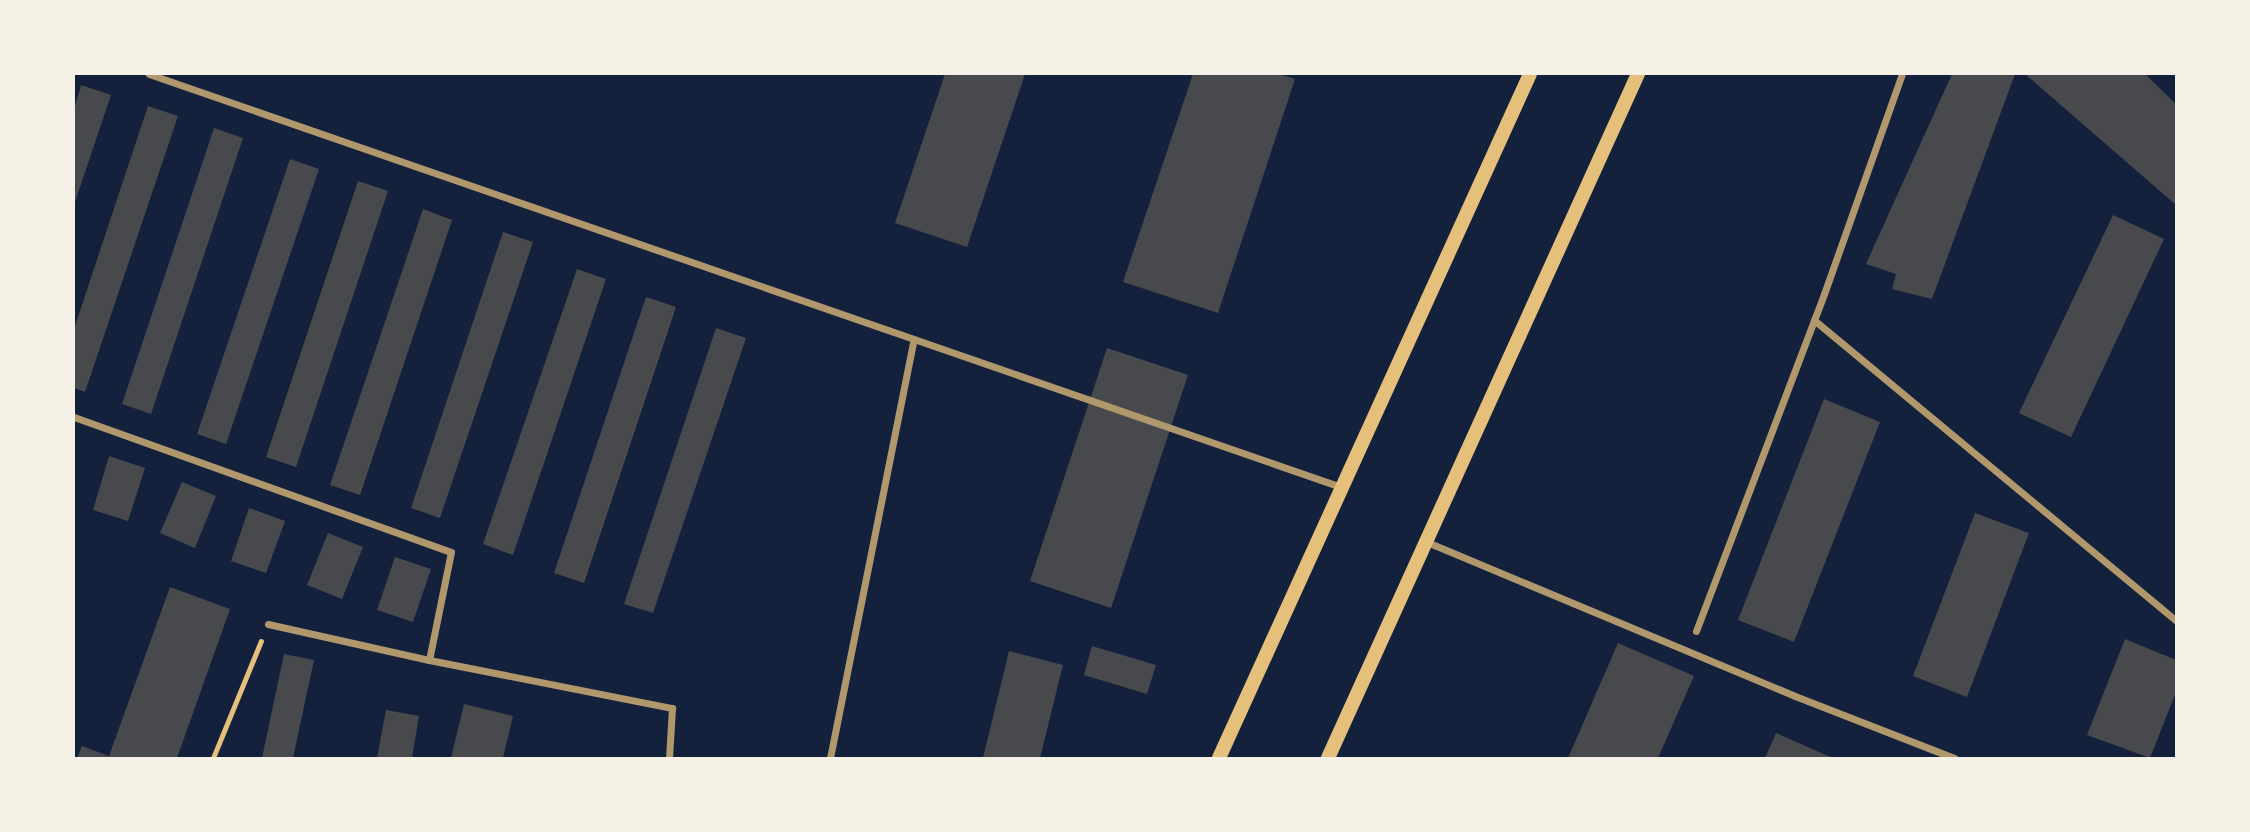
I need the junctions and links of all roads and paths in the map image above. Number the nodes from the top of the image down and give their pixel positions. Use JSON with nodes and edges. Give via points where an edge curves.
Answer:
{"nodes":[{"id":1,"x":149,"y":74,"type":"edge"},
{"id":2,"x":1530,"y":74,"type":"edge"},
{"id":3,"x":1638,"y":74,"type":"edge"},
{"id":4,"x":1902,"y":74,"type":"edge"},
{"id":5,"x":1814,"y":320,"type":"junction"},
{"id":6,"x":914,"y":339,"type":"junction"},
{"id":7,"x":74,"y":417,"type":"edge"},
{"id":8,"x":1342,"y":487,"type":"junction"},
{"id":9,"x":1427,"y":542,"type":"junction"},
{"id":10,"x":2176,"y":621,"type":"edge"},
{"id":11,"x":268,"y":624,"type":"joint"},
{"id":12,"x":1696,"y":631,"type":"dead end"},
{"id":13,"x":429,"y":660,"type":"junction"},
{"id":14,"x":213,"y":758,"type":"edge"},
{"id":15,"x":669,"y":758,"type":"edge"},
{"id":16,"x":830,"y":758,"type":"edge"},
{"id":17,"x":1219,"y":758,"type":"edge"},
{"id":18,"x":1328,"y":758,"type":"edge"},
{"id":19,"x":1954,"y":758,"type":"edge"}],
"edges":[{"from":1,"to":6,"type":"street"},
{"from":2,"to":8,"type":"main road"},
{"from":3,"to":9,"type":"main road"},
{"from":4,"to":5,"type":"street"},
{"from":5,"to":10,"type":"street"},
{"from":5,"to":12,"type":"street"},
{"from":6,"to":8,"type":"street"},
{"from":6,"to":16,"type":"street"},
{"from":7,"to":13,"type":"street","via":[[451,552]]},
{"from":8,"to":17,"type":"main road"},
{"from":9,"to":18,"type":"main road"},
{"from":9,"to":19,"type":"street"},
{"from":11,"to":13,"type":"street"},
{"from":11,"to":14,"type":"path"},
{"from":13,"to":15,"type":"street","via":[[672,708]]}]}
